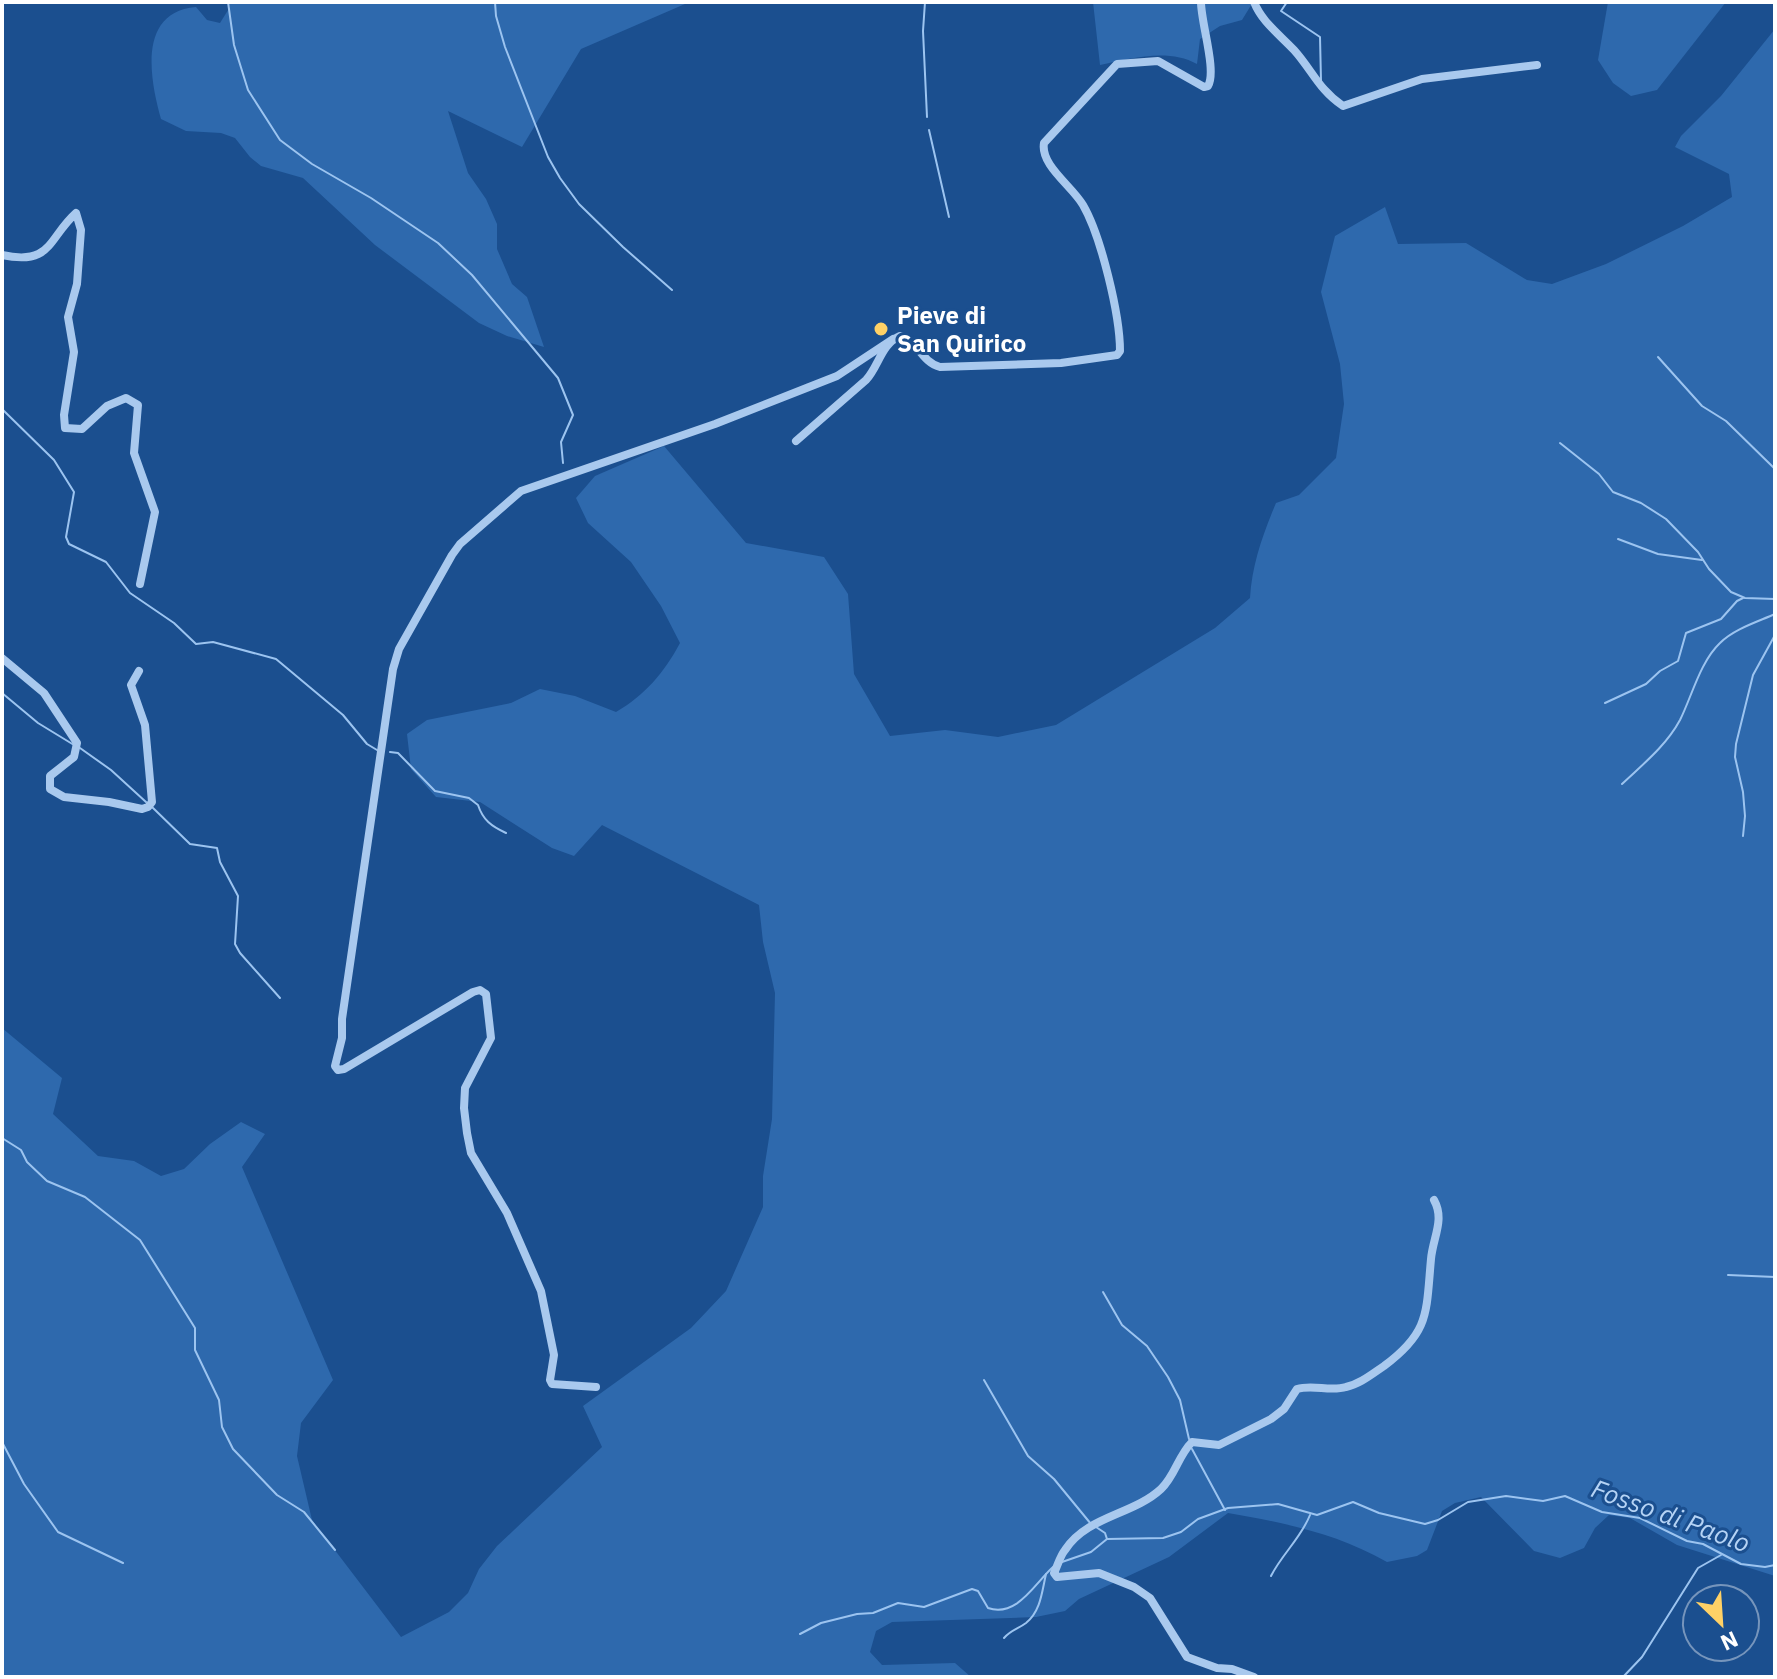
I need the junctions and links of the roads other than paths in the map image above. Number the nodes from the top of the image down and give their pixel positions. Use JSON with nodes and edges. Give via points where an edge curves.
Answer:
{"nodes":[{"id":1,"x":1201,"y":2,"type":"edge"},
{"id":2,"x":1254,"y":2,"type":"edge"},
{"id":3,"x":1537,"y":65,"type":"dead end"},
{"id":4,"x":2,"y":255,"type":"edge"},
{"id":5,"x":893,"y":339,"type":"junction"},
{"id":6,"x":796,"y":441,"type":"dead end"},
{"id":7,"x":140,"y":584,"type":"dead end"},
{"id":8,"x":2,"y":658,"type":"edge"},
{"id":9,"x":139,"y":671,"type":"dead end"},
{"id":10,"x":1434,"y":1200,"type":"dead end"},
{"id":11,"x":596,"y":1387,"type":"dead end"},
{"id":12,"x":1254,"y":1677,"type":"edge"}],
"edges":[{"from":1,"to":5,"type":"street","via":[[1212,75],[1208,86],[1158,61],[1117,64],[1044,143],[1046,161],[1081,201],[1093,224],[1120,351],[1113,357],[1061,363],[940,367],[930,364],[905,337]]},
{"from":2,"to":3,"type":"street","via":[[1326,94],[1343,106],[1422,79]]},
{"from":4,"to":7,"type":"street","via":[[37,255],[51,247],[76,213],[81,230],[77,284],[68,317],[74,352],[65,428],[82,429],[107,406],[126,398],[138,405],[134,453],[155,512]]},
{"from":5,"to":6,"type":"street","via":[[874,372]]},
{"from":5,"to":11,"type":"street","via":[[837,376],[521,491],[460,544],[399,649],[393,669],[335,1066],[344,1069],[473,992],[486,994],[491,1038],[465,1088],[471,1153],[507,1213],[541,1291],[554,1355],[552,1384]]},
{"from":8,"to":9,"type":"street","via":[[44,693],[77,743],[74,757],[50,776],[50,789],[64,797],[142,809],[152,802],[145,725],[131,685]]},
{"from":10,"to":12,"type":"street","via":[[1440,1223],[1426,1318],[1399,1354],[1345,1388],[1297,1389],[1271,1419],[1219,1445],[1192,1442],[1158,1492],[1082,1531],[1054,1573],[1099,1573],[1134,1587],[1150,1598],[1187,1657]]}]}
